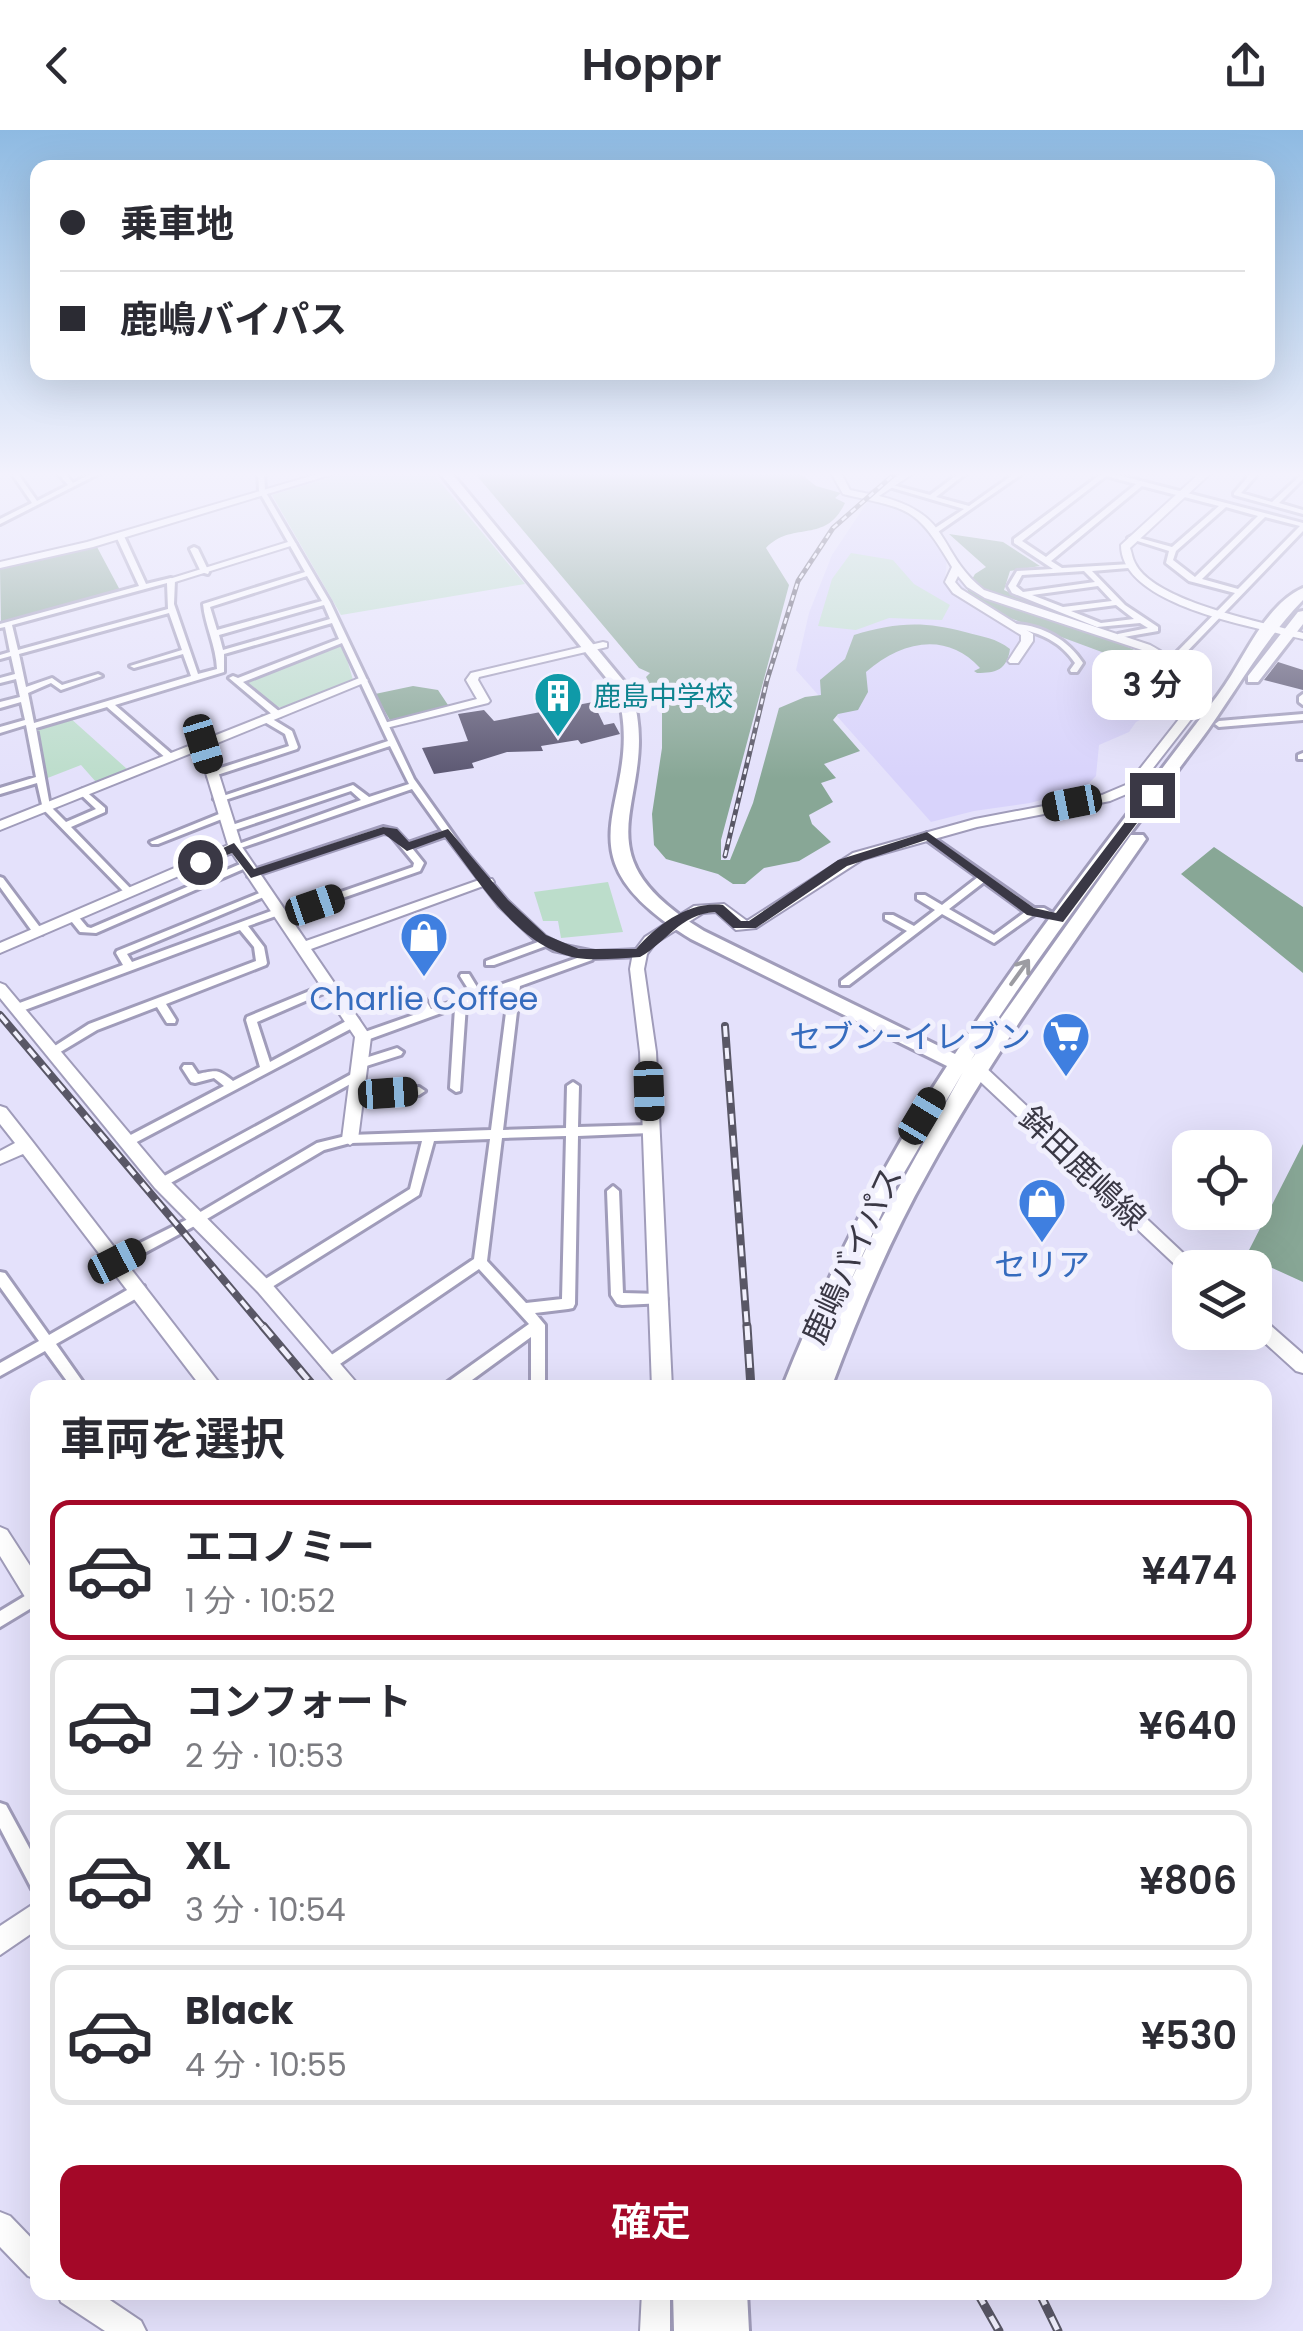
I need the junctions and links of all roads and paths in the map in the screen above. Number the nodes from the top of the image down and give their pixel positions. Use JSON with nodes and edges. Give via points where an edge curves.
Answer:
{"nodes":[{"id":1,"x":309,"y":573,"type":"edge"},
{"id":2,"x":137,"y":574,"type":"edge"},
{"id":3,"x":198,"y":574,"type":"edge"},
{"id":4,"x":307,"y":574,"type":"edge"},
{"id":5,"x":534,"y":574,"type":"edge"},
{"id":6,"x":536,"y":574,"type":"edge"},
{"id":7,"x":954,"y":574,"type":"edge"},
{"id":8,"x":962,"y":574,"type":"edge"},
{"id":9,"x":1020,"y":574,"type":"edge"},
{"id":10,"x":1090,"y":574,"type":"edge"},
{"id":11,"x":1138,"y":574,"type":"edge"},
{"id":12,"x":1188,"y":574,"type":"edge"},
{"id":13,"x":1203,"y":574,"type":"edge"},
{"id":14,"x":1257,"y":574,"type":"edge"},
{"id":15,"x":171,"y":580,"type":"junction"},
{"id":16,"x":1197,"y":580,"type":"junction"},
{"id":17,"x":1100,"y":584,"type":"junction"},
{"id":18,"x":144,"y":588,"type":"junction"},
{"id":19,"x":1239,"y":592,"type":"junction"},
{"id":20,"x":1303,"y":592,"type":"edge"},
{"id":21,"x":1022,"y":594,"type":"junction"},
{"id":22,"x":326,"y":602,"type":"junction"},
{"id":23,"x":1118,"y":603,"type":"junction"},
{"id":24,"x":172,"y":610,"type":"junction"},
{"id":25,"x":1061,"y":610,"type":"junction"},
{"id":26,"x":1221,"y":612,"type":"junction"},
{"id":27,"x":1303,"y":615,"type":"edge"},
{"id":28,"x":335,"y":620,"type":"junction"},
{"id":29,"x":1142,"y":620,"type":"junction"},
{"id":30,"x":4,"y":625,"type":"edge"},
{"id":31,"x":1020,"y":626,"type":"junction"},
{"id":32,"x":1270,"y":626,"type":"junction"},
{"id":33,"x":213,"y":634,"type":"junction"},
{"id":34,"x":1296,"y":634,"type":"edge"},
{"id":35,"x":1121,"y":636,"type":"junction"},
{"id":36,"x":343,"y":640,"type":"junction"},
{"id":37,"x":598,"y":647,"type":"junction"},
{"id":38,"x":186,"y":651,"type":"junction"},
{"id":39,"x":220,"y":653,"type":"junction"},
{"id":40,"x":15,"y":654,"type":"junction"},
{"id":41,"x":0,"y":658,"type":"edge"},
{"id":42,"x":1014,"y":661,"type":"dead end"},
{"id":43,"x":1172,"y":662,"type":"junction"},
{"id":44,"x":134,"y":666,"type":"dead end"},
{"id":45,"x":221,"y":670,"type":"junction"},
{"id":46,"x":1074,"y":670,"type":"dead end"},
{"id":47,"x":19,"y":676,"type":"junction"},
{"id":48,"x":98,"y":676,"type":"dead end"},
{"id":49,"x":195,"y":677,"type":"junction"},
{"id":50,"x":362,"y":680,"type":"junction"},
{"id":51,"x":0,"y":681,"type":"edge"},
{"id":52,"x":238,"y":681,"type":"junction"},
{"id":53,"x":23,"y":695,"type":"junction"},
{"id":54,"x":108,"y":704,"type":"junction"},
{"id":55,"x":0,"y":705,"type":"edge"},
{"id":56,"x":272,"y":716,"type":"junction"},
{"id":57,"x":1303,"y":718,"type":"edge"},
{"id":58,"x":30,"y":724,"type":"junction"},
{"id":59,"x":386,"y":724,"type":"junction"},
{"id":60,"x":1219,"y":724,"type":"junction"},
{"id":61,"x":0,"y":730,"type":"edge"},
{"id":62,"x":394,"y":742,"type":"junction"},
{"id":63,"x":203,"y":744,"type":"junction"},
{"id":64,"x":170,"y":757,"type":"junction"},
{"id":65,"x":212,"y":774,"type":"junction"},
{"id":66,"x":39,"y":780,"type":"junction"},
{"id":67,"x":414,"y":784,"type":"junction"},
{"id":68,"x":0,"y":791,"type":"edge"},
{"id":69,"x":83,"y":792,"type":"junction"},
{"id":70,"x":367,"y":801,"type":"junction"},
{"id":71,"x":46,"y":807,"type":"junction"},
{"id":72,"x":224,"y":814,"type":"junction"},
{"id":73,"x":0,"y":826,"type":"edge"},
{"id":74,"x":65,"y":826,"type":"junction"},
{"id":75,"x":448,"y":832,"type":"junction"},
{"id":76,"x":927,"y":836,"type":"junction"},
{"id":77,"x":155,"y":842,"type":"dead end"},
{"id":78,"x":234,"y":847,"type":"junction"},
{"id":79,"x":407,"y":847,"type":"junction"},
{"id":80,"x":248,"y":869,"type":"junction"},
{"id":81,"x":982,"y":878,"type":"dead end"},
{"id":82,"x":0,"y":880,"type":"edge"},
{"id":83,"x":487,"y":882,"type":"junction"},
{"id":84,"x":129,"y":892,"type":"junction"},
{"id":85,"x":266,"y":894,"type":"junction"},
{"id":86,"x":920,"y":897,"type":"dead end"},
{"id":87,"x":940,"y":909,"type":"junction"},
{"id":88,"x":1032,"y":912,"type":"junction"},
{"id":89,"x":279,"y":914,"type":"junction"},
{"id":90,"x":73,"y":916,"type":"junction"},
{"id":91,"x":890,"y":917,"type":"dead end"},
{"id":92,"x":682,"y":918,"type":"junction"},
{"id":93,"x":1058,"y":920,"type":"junction"},
{"id":94,"x":242,"y":925,"type":"junction"},
{"id":95,"x":914,"y":930,"type":"junction"},
{"id":96,"x":38,"y":932,"type":"junction"},
{"id":97,"x":547,"y":942,"type":"junction"},
{"id":98,"x":0,"y":948,"type":"edge"},
{"id":99,"x":303,"y":948,"type":"junction"},
{"id":100,"x":640,"y":953,"type":"junction"},
{"id":101,"x":595,"y":955,"type":"junction"},
{"id":102,"x":490,"y":963,"type":"dead end"},
{"id":103,"x":129,"y":968,"type":"junction"},
{"id":104,"x":465,"y":976,"type":"dead end"},
{"id":105,"x":846,"y":983,"type":"dead end"},
{"id":106,"x":514,"y":986,"type":"junction"},
{"id":107,"x":329,"y":987,"type":"junction"},
{"id":108,"x":0,"y":988,"type":"edge"},
{"id":109,"x":418,"y":997,"type":"dead end"},
{"id":110,"x":479,"y":998,"type":"junction"},
{"id":111,"x":159,"y":1002,"type":"junction"},
{"id":112,"x":461,"y":1004,"type":"junction"},
{"id":113,"x":18,"y":1008,"type":"junction"},
{"id":114,"x":429,"y":1015,"type":"junction"},
{"id":115,"x":171,"y":1020,"type":"dead end"},
{"id":116,"x":354,"y":1022,"type":"junction"},
{"id":117,"x":363,"y":1037,"type":"junction"},
{"id":118,"x":53,"y":1051,"type":"junction"},
{"id":119,"x":397,"y":1052,"type":"dead end"},
{"id":120,"x":964,"y":1061,"type":"junction"},
{"id":121,"x":188,"y":1068,"type":"dead end"},
{"id":122,"x":266,"y":1068,"type":"junction"},
{"id":123,"x":359,"y":1069,"type":"junction"},
{"id":124,"x":232,"y":1086,"type":"junction"},
{"id":125,"x":572,"y":1086,"type":"dead end"},
{"id":126,"x":456,"y":1088,"type":"dead end"},
{"id":127,"x":419,"y":1091,"type":"dead end"},
{"id":128,"x":356,"y":1095,"type":"junction"},
{"id":129,"x":0,"y":1113,"type":"edge"},
{"id":130,"x":650,"y":1129,"type":"junction"},
{"id":131,"x":574,"y":1132,"type":"junction"},
{"id":132,"x":498,"y":1134,"type":"junction"},
{"id":133,"x":429,"y":1136,"type":"junction"},
{"id":134,"x":350,"y":1139,"type":"junction"},
{"id":135,"x":126,"y":1142,"type":"junction"},
{"id":136,"x":26,"y":1145,"type":"junction"},
{"id":137,"x":0,"y":1158,"type":"edge"},
{"id":138,"x":160,"y":1183,"type":"junction"},
{"id":139,"x":613,"y":1191,"type":"dead end"},
{"id":140,"x":196,"y":1220,"type":"junction"},
{"id":141,"x":1172,"y":1252,"type":"edge"},
{"id":142,"x":117,"y":1261,"type":"junction"},
{"id":143,"x":480,"y":1262,"type":"junction"},
{"id":144,"x":0,"y":1277,"type":"edge"},
{"id":145,"x":264,"y":1286,"type":"junction"},
{"id":146,"x":139,"y":1290,"type":"junction"},
{"id":147,"x":660,"y":1299,"type":"junction"},
{"id":148,"x":522,"y":1309,"type":"junction"},
{"id":149,"x":538,"y":1326,"type":"junction"},
{"id":150,"x":1272,"y":1338,"type":"edge"},
{"id":151,"x":48,"y":1342,"type":"junction"},
{"id":152,"x":329,"y":1364,"type":"junction"},
{"id":153,"x":1303,"y":1364,"type":"edge"},
{"id":154,"x":0,"y":1370,"type":"edge"},
{"id":155,"x":74,"y":1380,"type":"edge"},
{"id":156,"x":208,"y":1380,"type":"edge"},
{"id":157,"x":344,"y":1380,"type":"edge"},
{"id":158,"x":461,"y":1380,"type":"edge"},
{"id":159,"x":538,"y":1380,"type":"edge"},
{"id":160,"x":662,"y":1380,"type":"edge"},
{"id":161,"x":797,"y":1380,"type":"edge"},
{"id":162,"x":821,"y":1380,"type":"edge"},
{"id":163,"x":0,"y":1538,"type":"edge"},
{"id":164,"x":30,"y":1585,"type":"edge"},
{"id":165,"x":30,"y":1601,"type":"edge"},
{"id":166,"x":0,"y":1620,"type":"edge"},
{"id":167,"x":0,"y":1811,"type":"edge"},
{"id":168,"x":30,"y":1867,"type":"edge"},
{"id":169,"x":30,"y":1919,"type":"edge"},
{"id":170,"x":0,"y":1942,"type":"edge"},
{"id":171,"x":0,"y":2226,"type":"edge"},
{"id":172,"x":30,"y":2252,"type":"edge"},
{"id":173,"x":83,"y":2300,"type":"edge"},
{"id":174,"x":656,"y":2300,"type":"edge"},
{"id":175,"x":692,"y":2300,"type":"edge"},
{"id":176,"x":728,"y":2300,"type":"edge"},
{"id":177,"x":131,"y":2331,"type":"edge"},
{"id":178,"x":656,"y":2331,"type":"edge"},
{"id":179,"x":694,"y":2331,"type":"edge"},
{"id":180,"x":730,"y":2331,"type":"edge"}],
"edges":[{"from":1,"to":22,"type":"street"},
{"from":2,"to":18,"type":"street"},
{"from":3,"to":15,"type":"street"},
{"from":4,"to":33,"type":"street","via":[[206,606]]},
{"from":5,"to":37,"type":"highway"},
{"from":6,"to":37,"type":"highway"},
{"from":7,"to":31,"type":"street","via":[[956,590]]},
{"from":8,"to":35,"type":"street","via":[[981,592]]},
{"from":9,"to":21,"type":"street","via":[[1012,586]]},
{"from":10,"to":17,"type":"street"},
{"from":11,"to":26,"type":"street","via":[[1165,594]]},
{"from":12,"to":16,"type":"street"},
{"from":13,"to":16,"type":"street"},
{"from":14,"to":19,"type":"street"},
{"from":15,"to":18,"type":"street"},
{"from":15,"to":24,"type":"street"},
{"from":16,"to":19,"type":"street"},
{"from":17,"to":21,"type":"street"},
{"from":17,"to":23,"type":"street"},
{"from":18,"to":30,"type":"street"},
{"from":19,"to":26,"type":"street"},
{"from":20,"to":32,"type":"highway","name":"鹿嶋バイパス"},
{"from":21,"to":25,"type":"street"},
{"from":22,"to":28,"type":"street"},
{"from":22,"to":33,"type":"street"},
{"from":23,"to":25,"type":"street"},
{"from":23,"to":29,"type":"street"},
{"from":24,"to":38,"type":"street"},
{"from":24,"to":40,"type":"street"},
{"from":25,"to":29,"type":"street","via":[[1100,625]]},
{"from":26,"to":32,"type":"street"},
{"from":26,"to":43,"type":"street"},
{"from":27,"to":34,"type":"highway","name":"鹿嶋バイパス"},
{"from":28,"to":36,"type":"street"},
{"from":28,"to":39,"type":"street"},
{"from":29,"to":35,"type":"street","via":[[1155,628]]},
{"from":30,"to":40,"type":"street"},
{"from":31,"to":42,"type":"street","via":[[1027,641]]},
{"from":31,"to":46,"type":"street","via":[[1068,648],[1078,658]]},
{"from":32,"to":34,"type":"street"},
{"from":32,"to":93,"type":"highway","name":"鹿嶋バイパス"},
{"from":33,"to":39,"type":"street"},
{"from":34,"to":60,"type":"highway","name":"鹿嶋バイパス"},
{"from":35,"to":43,"type":"street"},
{"from":36,"to":50,"type":"street"},
{"from":36,"to":52,"type":"street"},
{"from":37,"to":59,"type":"street","via":[[475,675],[484,702]]},
{"from":37,"to":92,"type":"highway","via":[[636,690],[646,724],[632,844],[652,884]]},
{"from":38,"to":44,"type":"street"},
{"from":38,"to":49,"type":"street"},
{"from":39,"to":45,"type":"street"},
{"from":40,"to":41,"type":"street"},
{"from":40,"to":47,"type":"street"},
{"from":43,"to":76,"type":"street","via":[[1204,695],[1132,786],[1104,798]]},
{"from":45,"to":49,"type":"street"},
{"from":45,"to":52,"type":"street"},
{"from":47,"to":51,"type":"street"},
{"from":47,"to":53,"type":"street"},
{"from":48,"to":53,"type":"street","via":[[61,688],[52,680]]},
{"from":49,"to":54,"type":"street"},
{"from":50,"to":56,"type":"street"},
{"from":50,"to":59,"type":"street"},
{"from":52,"to":56,"type":"street"},
{"from":53,"to":55,"type":"street"},
{"from":53,"to":58,"type":"street"},
{"from":54,"to":58,"type":"street"},
{"from":54,"to":64,"type":"street"},
{"from":56,"to":63,"type":"street"},
{"from":56,"to":65,"type":"street","via":[[294,747]]},
{"from":57,"to":60,"type":"street"},
{"from":58,"to":61,"type":"street"},
{"from":58,"to":66,"type":"street"},
{"from":59,"to":62,"type":"street"},
{"from":60,"to":120,"type":"highway","name":"鹿嶋バイパス"},
{"from":62,"to":67,"type":"street"},
{"from":62,"to":72,"type":"street"},
{"from":63,"to":64,"type":"street"},
{"from":63,"to":65,"type":"street"},
{"from":64,"to":69,"type":"street"},
{"from":65,"to":72,"type":"street"},
{"from":66,"to":68,"type":"street"},
{"from":66,"to":71,"type":"street"},
{"from":67,"to":70,"type":"street"},
{"from":67,"to":75,"type":"street"},
{"from":69,"to":71,"type":"street"},
{"from":69,"to":74,"type":"street","via":[[102,810]]},
{"from":70,"to":72,"type":"street","via":[[353,788]]},
{"from":70,"to":78,"type":"street"},
{"from":71,"to":73,"type":"street"},
{"from":71,"to":74,"type":"street"},
{"from":72,"to":77,"type":"street"},
{"from":72,"to":78,"type":"street"},
{"from":74,"to":84,"type":"street"},
{"from":75,"to":79,"type":"street"},
{"from":75,"to":83,"type":"street"},
{"from":76,"to":88,"type":"street"},
{"from":76,"to":92,"type":"street","via":[[843,863],[752,925],[741,927],[713,906]]},
{"from":78,"to":80,"type":"street"},
{"from":78,"to":84,"type":"street"},
{"from":79,"to":80,"type":"street","via":[[383,830]]},
{"from":79,"to":89,"type":"street","via":[[417,869]]},
{"from":80,"to":85,"type":"street"},
{"from":80,"to":90,"type":"street","via":[[92,930]]},
{"from":81,"to":87,"type":"street"},
{"from":82,"to":96,"type":"street"},
{"from":83,"to":97,"type":"street"},
{"from":83,"to":99,"type":"street"},
{"from":84,"to":90,"type":"street"},
{"from":85,"to":89,"type":"street"},
{"from":85,"to":103,"type":"street","via":[[121,953]]},
{"from":86,"to":87,"type":"street"},
{"from":87,"to":88,"type":"street","via":[[994,940]]},
{"from":87,"to":95,"type":"street"},
{"from":88,"to":93,"type":"street"},
{"from":89,"to":94,"type":"street"},
{"from":89,"to":99,"type":"street"},
{"from":90,"to":96,"type":"street"},
{"from":91,"to":95,"type":"street"},
{"from":92,"to":100,"type":"street"},
{"from":92,"to":120,"type":"highway"},
{"from":120,"to":93,"type":"highway","name":"鹿嶋バイパス","one_way":true},
{"from":94,"to":103,"type":"street"},
{"from":94,"to":111,"type":"street","via":[[262,963]]},
{"from":95,"to":105,"type":"street"},
{"from":96,"to":98,"type":"street"},
{"from":97,"to":101,"type":"street"},
{"from":97,"to":102,"type":"street"},
{"from":99,"to":107,"type":"street"},
{"from":100,"to":101,"type":"street"},
{"from":100,"to":130,"type":"street"},
{"from":101,"to":106,"type":"street"},
{"from":103,"to":113,"type":"street"},
{"from":104,"to":110,"type":"street"},
{"from":106,"to":110,"type":"street"},
{"from":106,"to":132,"type":"street"},
{"from":107,"to":116,"type":"street"},
{"from":107,"to":122,"type":"street","via":[[252,1020]]},
{"from":108,"to":113,"type":"street"},
{"from":109,"to":114,"type":"street"},
{"from":110,"to":112,"type":"street"},
{"from":111,"to":115,"type":"street"},
{"from":111,"to":118,"type":"street","via":[[93,1027]]},
{"from":112,"to":114,"type":"street"},
{"from":112,"to":126,"type":"street"},
{"from":113,"to":118,"type":"street"},
{"from":114,"to":117,"type":"street"},
{"from":116,"to":117,"type":"street"},
{"from":116,"to":122,"type":"street"},
{"from":117,"to":123,"type":"street"},
{"from":118,"to":135,"type":"street"},
{"from":119,"to":123,"type":"street"},
{"from":120,"to":141,"type":"street","name":"鉾田鹿嶋線"},
{"from":120,"to":161,"type":"highway","name":"鹿嶋バイパス","via":[[906,1144],[834,1280]]},
{"from":120,"to":162,"type":"highway","name":"鹿嶋バイパス"},
{"from":121,"to":124,"type":"street","via":[[195,1080],[216,1074]]},
{"from":122,"to":124,"type":"street"},
{"from":123,"to":128,"type":"street"},
{"from":123,"to":138,"type":"street"},
{"from":124,"to":135,"type":"street"},
{"from":125,"to":131,"type":"street"},
{"from":127,"to":128,"type":"street"},
{"from":128,"to":134,"type":"street"},
{"from":129,"to":136,"type":"street"},
{"from":130,"to":131,"type":"street"},
{"from":130,"to":147,"type":"street"},
{"from":131,"to":132,"type":"street"},
{"from":131,"to":148,"type":"street","via":[[568,1304]]},
{"from":132,"to":133,"type":"street"},
{"from":132,"to":143,"type":"street"},
{"from":133,"to":134,"type":"street"},
{"from":133,"to":145,"type":"street","via":[[415,1192]]},
{"from":134,"to":140,"type":"street","via":[[321,1146]]},
{"from":135,"to":138,"type":"street"},
{"from":136,"to":137,"type":"street"},
{"from":136,"to":142,"type":"street"},
{"from":138,"to":140,"type":"street"},
{"from":139,"to":147,"type":"street","via":[[618,1295]]},
{"from":140,"to":142,"type":"street"},
{"from":140,"to":145,"type":"street"},
{"from":142,"to":146,"type":"street"},
{"from":143,"to":148,"type":"street"},
{"from":143,"to":152,"type":"street"},
{"from":144,"to":151,"type":"street"},
{"from":145,"to":152,"type":"street"},
{"from":146,"to":151,"type":"street"},
{"from":146,"to":156,"type":"street"},
{"from":147,"to":160,"type":"street"},
{"from":148,"to":149,"type":"street"},
{"from":149,"to":158,"type":"street"},
{"from":149,"to":159,"type":"street"},
{"from":150,"to":153,"type":"street"},
{"from":151,"to":154,"type":"street"},
{"from":151,"to":155,"type":"street"},
{"from":152,"to":157,"type":"street"},
{"from":163,"to":164,"type":"street"},
{"from":165,"to":166,"type":"street"},
{"from":167,"to":168,"type":"street"},
{"from":169,"to":170,"type":"street"},
{"from":171,"to":172,"type":"street"},
{"from":173,"to":177,"type":"street"},
{"from":174,"to":178,"type":"street"},
{"from":175,"to":179,"type":"highway"},
{"from":176,"to":180,"type":"highway"}]}
